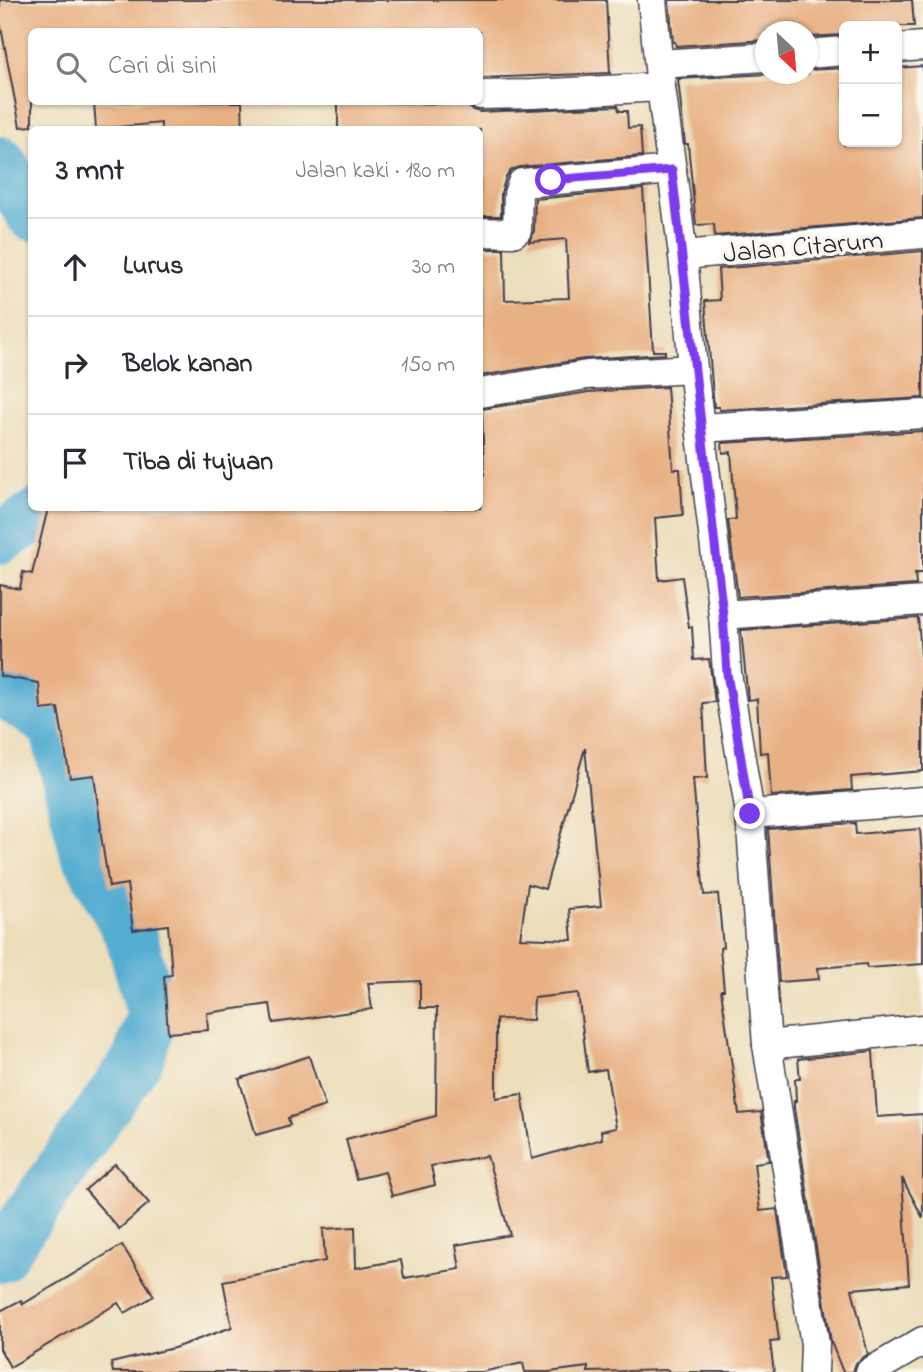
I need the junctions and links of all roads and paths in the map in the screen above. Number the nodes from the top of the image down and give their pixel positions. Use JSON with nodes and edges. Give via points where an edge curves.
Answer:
{"nodes":[{"id":1,"x":652,"y":0,"type":"edge"},
{"id":2,"x":923,"y":46,"type":"edge"},
{"id":3,"x":902,"y":48,"type":"edge"},
{"id":4,"x":839,"y":51,"type":"edge"},
{"id":5,"x":818,"y":53,"type":"edge"},
{"id":6,"x":755,"y":59,"type":"edge"},
{"id":7,"x":660,"y":75,"type":"junction"},
{"id":8,"x":483,"y":95,"type":"edge"},
{"id":9,"x":672,"y":170,"type":"junction"},
{"id":10,"x":483,"y":232,"type":"edge"},
{"id":11,"x":923,"y":234,"type":"edge"},
{"id":12,"x":683,"y":255,"type":"junction"},
{"id":13,"x":693,"y":369,"type":"junction"},
{"id":14,"x":483,"y":392,"type":"edge"},
{"id":15,"x":923,"y":415,"type":"edge"},
{"id":16,"x":701,"y":428,"type":"junction"},
{"id":17,"x":923,"y":601,"type":"edge"},
{"id":18,"x":723,"y":615,"type":"junction"},
{"id":19,"x":923,"y":802,"type":"edge"},
{"id":20,"x":750,"y":814,"type":"junction"},
{"id":21,"x":923,"y":1028,"type":"edge"},
{"id":22,"x":767,"y":1045,"type":"junction"},
{"id":23,"x":923,"y":1341,"type":"edge"},
{"id":24,"x":814,"y":1372,"type":"edge"},
{"id":25,"x":870,"y":1372,"type":"edge"}],
"edges":[{"from":1,"to":7,"type":"street"},
{"from":2,"to":3,"type":"street"},
{"from":4,"to":5,"type":"street"},
{"from":6,"to":7,"type":"street"},
{"from":7,"to":8,"type":"street","via":[[533,94]]},
{"from":7,"to":9,"type":"street"},
{"from":9,"to":10,"type":"street","via":[[522,183],[517,230]]},
{"from":9,"to":12,"type":"street"},
{"from":11,"to":12,"type":"street","name":"Jalan Citarum"},
{"from":12,"to":13,"type":"street"},
{"from":13,"to":14,"type":"street","via":[[587,375]]},
{"from":13,"to":16,"type":"street"},
{"from":15,"to":16,"type":"street"},
{"from":16,"to":18,"type":"street"},
{"from":17,"to":18,"type":"street"},
{"from":18,"to":20,"type":"street","via":[[727,673]]},
{"from":19,"to":20,"type":"street"},
{"from":20,"to":22,"type":"street"},
{"from":21,"to":22,"type":"street"},
{"from":22,"to":24,"type":"street","via":[[815,1344]]},
{"from":23,"to":25,"type":"street"}]}
